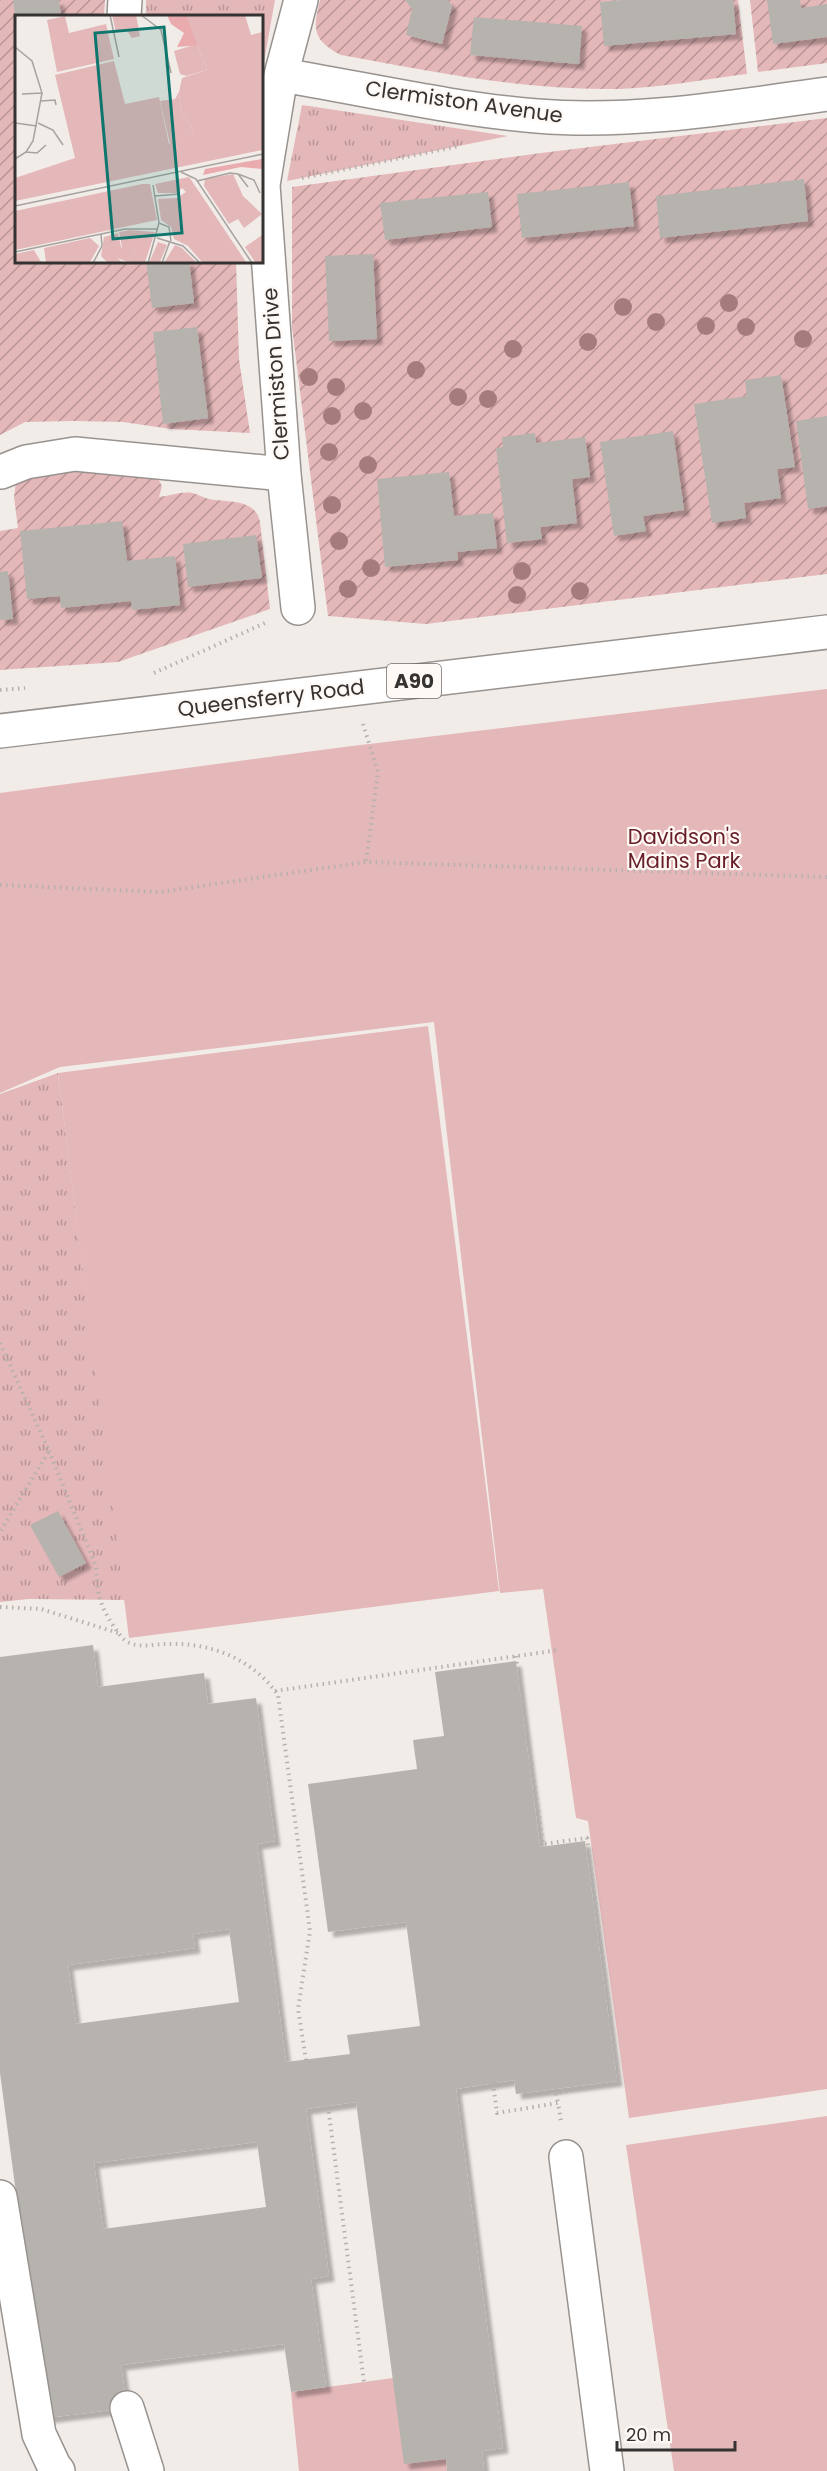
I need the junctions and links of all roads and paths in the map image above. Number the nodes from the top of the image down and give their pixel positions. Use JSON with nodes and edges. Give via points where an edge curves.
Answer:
{"nodes":[{"id":1,"x":125,"y":0,"type":"edge"},
{"id":2,"x":301,"y":0,"type":"edge"},
{"id":3,"x":124,"y":15,"type":"edge"},
{"id":4,"x":281,"y":75,"type":"junction"},
{"id":5,"x":827,"y":94,"type":"edge"},
{"id":6,"x":265,"y":138,"type":"edge"},
{"id":7,"x":462,"y":146,"type":"dead end"},
{"id":8,"x":263,"y":185,"type":"junction"},
{"id":9,"x":1,"y":472,"type":"edge"},
{"id":10,"x":284,"y":474,"type":"junction"},
{"id":11,"x":298,"y":608,"type":"joint"},
{"id":12,"x":827,"y":632,"type":"edge"},
{"id":13,"x":145,"y":677,"type":"dead end"},
{"id":14,"x":34,"y":687,"type":"dead end"},
{"id":15,"x":352,"y":689,"type":"junction"},
{"id":16,"x":0,"y":690,"type":"edge"},
{"id":17,"x":0,"y":731,"type":"edge"},
{"id":18,"x":366,"y":862,"type":"junction"},
{"id":19,"x":827,"y":877,"type":"edge"},
{"id":20,"x":0,"y":885,"type":"edge"},
{"id":21,"x":0,"y":1343,"type":"edge"},
{"id":22,"x":50,"y":1451,"type":"junction"},
{"id":23,"x":0,"y":1532,"type":"edge"},
{"id":24,"x":0,"y":1606,"type":"edge"},
{"id":25,"x":119,"y":1634,"type":"junction"},
{"id":26,"x":559,"y":1650,"type":"dead end"},
{"id":27,"x":516,"y":1656,"type":"junction"},
{"id":28,"x":275,"y":1691,"type":"junction"},
{"id":29,"x":306,"y":2060,"type":"dead end"},
{"id":30,"x":493,"y":2083,"type":"dead end"},
{"id":31,"x":558,"y":2103,"type":"junction"},
{"id":32,"x":328,"y":2106,"type":"dead end"},
{"id":33,"x":560,"y":2114,"type":"dead end"},
{"id":34,"x":566,"y":2157,"type":"dead end"},
{"id":35,"x":0,"y":2197,"type":"edge"},
{"id":36,"x":363,"y":2382,"type":"dead end"},
{"id":37,"x":127,"y":2408,"type":"dead end"},
{"id":38,"x":58,"y":2471,"type":"edge"},
{"id":39,"x":147,"y":2471,"type":"edge"},
{"id":40,"x":607,"y":2471,"type":"edge"}],
"edges":[{"from":1,"to":3,"type":"street"},
{"from":2,"to":4,"type":"street","name":"Clermiston Drive"},
{"from":4,"to":5,"type":"street","name":"Clermiston Avenue","via":[[538,116],[671,113]]},
{"from":4,"to":6,"type":"street","name":"Clermiston Drive"},
{"from":6,"to":8,"type":"street","name":"Clermiston Drive"},
{"from":7,"to":8,"type":"path"},
{"from":8,"to":10,"type":"street","name":"Clermiston Drive"},
{"from":9,"to":10,"type":"street","via":[[26,462],[75,454]]},
{"from":10,"to":11,"type":"street","name":"Clermiston Drive"},
{"from":11,"to":13,"type":"path"},
{"from":12,"to":15,"type":"street","name":"Queensferry Road","number":"A90"},
{"from":14,"to":16,"type":"path"},
{"from":15,"to":17,"type":"street","name":"Queensferry Road","number":"A90"},
{"from":15,"to":18,"type":"path","via":[[378,771]]},
{"from":18,"to":19,"type":"path"},
{"from":18,"to":20,"type":"path","via":[[160,892]]},
{"from":21,"to":22,"type":"path"},
{"from":22,"to":23,"type":"path"},
{"from":22,"to":25,"type":"path","via":[[96,1566],[102,1608]]},
{"from":24,"to":25,"type":"path","via":[[41,1609]]},
{"from":25,"to":28,"type":"path","via":[[128,1643],[144,1646],[196,1645],[224,1651],[270,1683]]},
{"from":26,"to":27,"type":"path"},
{"from":27,"to":28,"type":"path"},
{"from":27,"to":31,"type":"path","via":[[543,1844],[587,1838],[619,2083],[556,2093]]},
{"from":28,"to":29,"type":"path","via":[[310,1931],[298,2009]]},
{"from":30,"to":31,"type":"path","via":[[497,2113]]},
{"from":31,"to":33,"type":"path"},
{"from":32,"to":36,"type":"path"},
{"from":34,"to":40,"type":"street"},
{"from":35,"to":38,"type":"street","via":[[39,2434]]},
{"from":37,"to":39,"type":"street"}]}
